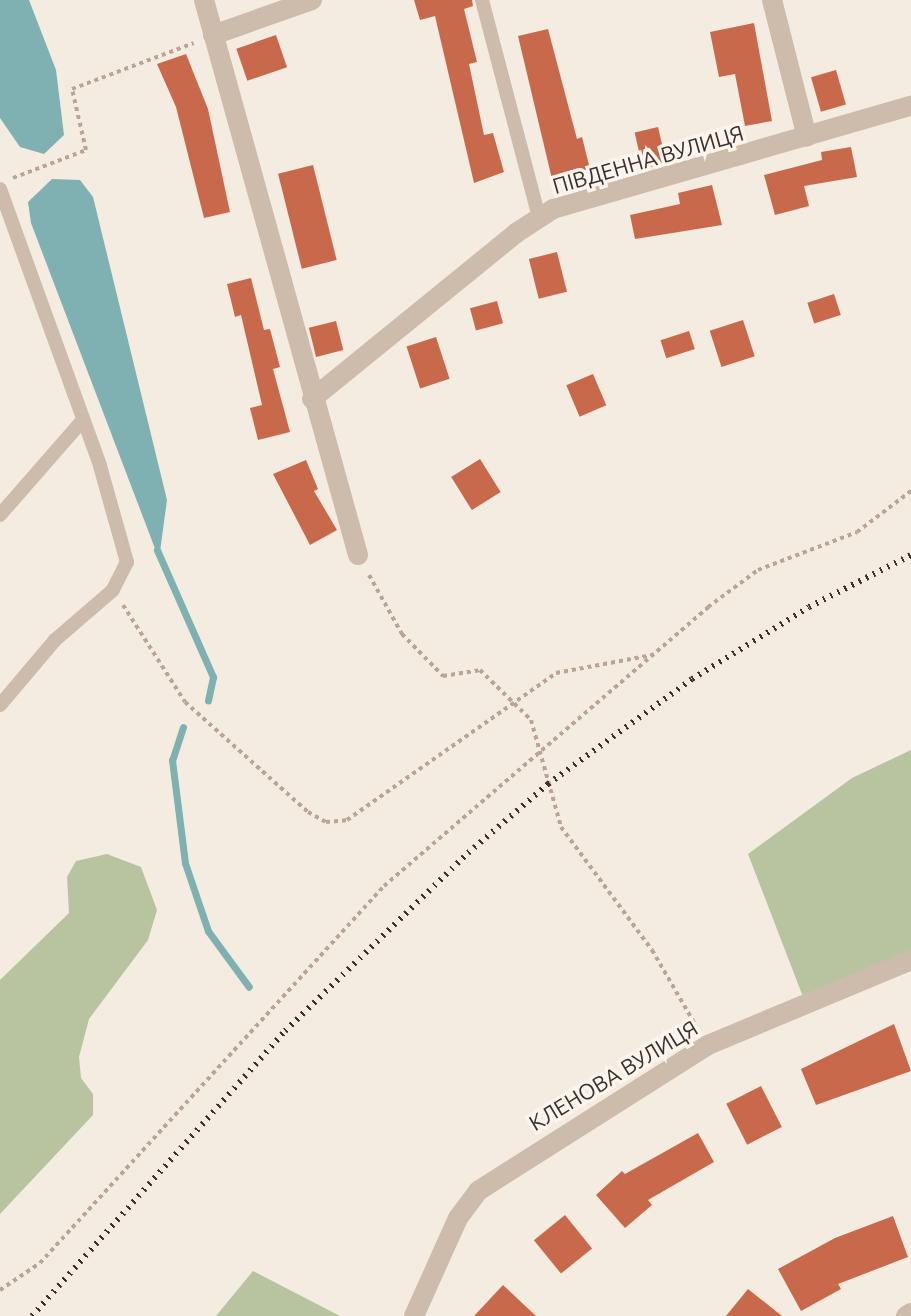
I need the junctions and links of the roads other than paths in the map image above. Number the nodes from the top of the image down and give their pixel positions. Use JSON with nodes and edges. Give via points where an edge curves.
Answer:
{"nodes":[{"id":1,"x":204,"y":0,"type":"edge"},
{"id":2,"x":312,"y":0,"type":"edge"},
{"id":3,"x":482,"y":0,"type":"edge"},
{"id":4,"x":772,"y":0,"type":"edge"},
{"id":5,"x":213,"y":35,"type":"junction"},
{"id":6,"x":911,"y":106,"type":"edge"},
{"id":7,"x":807,"y":137,"type":"junction"},
{"id":8,"x":0,"y":189,"type":"edge"},
{"id":9,"x":539,"y":218,"type":"junction"},
{"id":10,"x":312,"y":399,"type":"junction"},
{"id":11,"x":83,"y":420,"type":"junction"},
{"id":12,"x":0,"y":515,"type":"edge"},
{"id":13,"x":358,"y":555,"type":"road end"},
{"id":14,"x":0,"y":705,"type":"edge"},
{"id":15,"x":911,"y":960,"type":"edge"},
{"id":16,"x":911,"y":1313,"type":"edge"},
{"id":17,"x":414,"y":1316,"type":"edge"},
{"id":18,"x":906,"y":1316,"type":"edge"}],
"edges":[{"from":1,"to":5,"type":"street"},
{"from":2,"to":5,"type":"street"},
{"from":3,"to":9,"type":"lane"},
{"from":4,"to":7,"type":"street"},
{"from":5,"to":10,"type":"street"},
{"from":6,"to":7,"type":"street","name":"ПІВДЕННА ВУЛИЦЯ"},
{"from":7,"to":9,"type":"street","name":"ПІВДЕННА ВУЛИЦЯ","via":[[553,209]]},
{"from":8,"to":11,"type":"lane"},
{"from":9,"to":10,"type":"street","name":"ПІВДЕННА ВУЛИЦЯ"},
{"from":10,"to":13,"type":"street"},
{"from":11,"to":12,"type":"lane"},
{"from":11,"to":14,"type":"lane","via":[[127,562],[113,590],[55,640]]},
{"from":15,"to":17,"type":"street","name":"КЛЕНОВА ВУЛИЦЯ","via":[[708,1045],[478,1191],[458,1218]]},
{"from":16,"to":18,"type":"street"}]}
